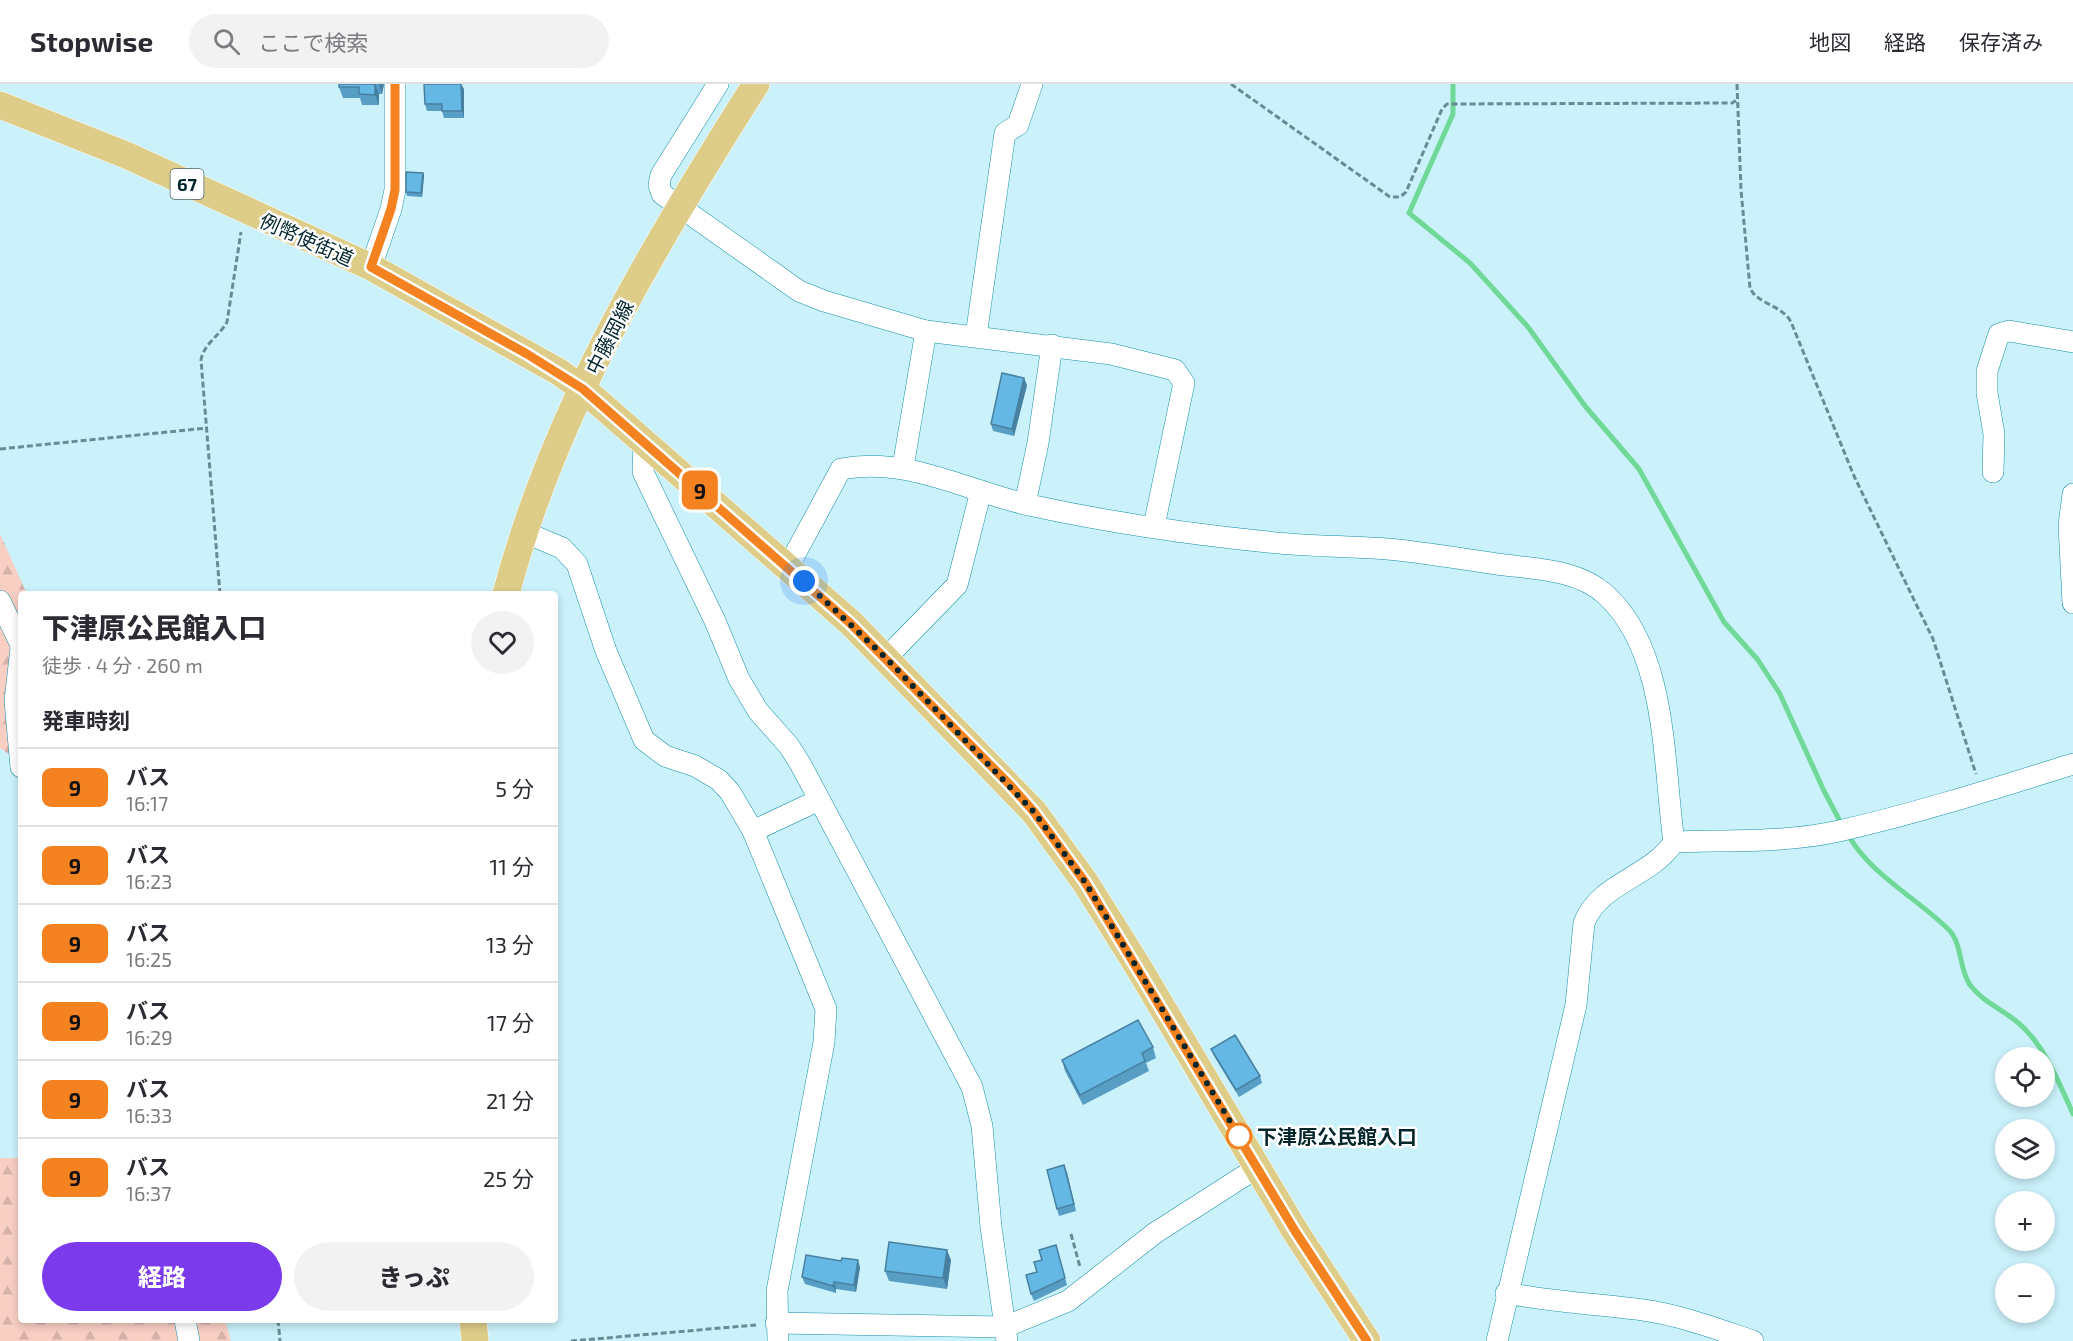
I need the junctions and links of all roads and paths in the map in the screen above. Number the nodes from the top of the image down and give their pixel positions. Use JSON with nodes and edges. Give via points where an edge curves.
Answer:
{"nodes":[{"id":1,"x":395,"y":84,"type":"edge"},
{"id":2,"x":718,"y":84,"type":"edge"},
{"id":3,"x":756,"y":84,"type":"edge"},
{"id":4,"x":1032,"y":84,"type":"edge"},
{"id":5,"x":1231,"y":84,"type":"edge"},
{"id":6,"x":1737,"y":84,"type":"edge"},
{"id":7,"x":1737,"y":100,"type":"junction"},
{"id":8,"x":0,"y":105,"type":"edge"},
{"id":9,"x":679,"y":207,"type":"junction"},
{"id":10,"x":244,"y":210,"type":"junction"},
{"id":11,"x":371,"y":267,"type":"junction"},
{"id":12,"x":926,"y":331,"type":"junction"},
{"id":13,"x":976,"y":336,"type":"junction"},
{"id":14,"x":2073,"y":342,"type":"edge"},
{"id":15,"x":1052,"y":345,"type":"junction"},
{"id":16,"x":583,"y":389,"type":"junction"},
{"id":17,"x":207,"y":428,"type":"junction"},
{"id":18,"x":644,"y":441,"type":"junction"},
{"id":19,"x":0,"y":449,"type":"edge"},
{"id":20,"x":903,"y":467,"type":"junction"},
{"id":21,"x":1993,"y":472,"type":"dead end"},
{"id":22,"x":981,"y":491,"type":"junction"},
{"id":23,"x":2073,"y":494,"type":"edge"},
{"id":24,"x":1025,"y":504,"type":"junction"},
{"id":25,"x":1154,"y":526,"type":"junction"},
{"id":26,"x":524,"y":532,"type":"junction"},
{"id":27,"x":788,"y":567,"type":"junction"},
{"id":28,"x":220,"y":591,"type":"edge"},
{"id":29,"x":507,"y":591,"type":"edge"},
{"id":30,"x":0,"y":600,"type":"edge"},
{"id":31,"x":2073,"y":603,"type":"edge"},
{"id":32,"x":18,"y":639,"type":"edge"},
{"id":33,"x":886,"y":658,"type":"junction"},
{"id":34,"x":18,"y":674,"type":"edge"},
{"id":35,"x":18,"y":734,"type":"edge"},
{"id":36,"x":2073,"y":764,"type":"edge"},
{"id":37,"x":1981,"y":793,"type":"junction"},
{"id":38,"x":819,"y":800,"type":"junction"},
{"id":39,"x":753,"y":831,"type":"junction"},
{"id":40,"x":1674,"y":842,"type":"junction"},
{"id":41,"x":1258,"y":1167,"type":"junction"},
{"id":42,"x":1071,"y":1234,"type":"dead end"},
{"id":43,"x":1085,"y":1289,"type":"junction"},
{"id":44,"x":1506,"y":1293,"type":"junction"},
{"id":45,"x":185,"y":1323,"type":"edge"},
{"id":46,"x":278,"y":1323,"type":"edge"},
{"id":47,"x":473,"y":1323,"type":"edge"},
{"id":48,"x":777,"y":1332,"type":"edge"},
{"id":49,"x":1006,"y":1334,"type":"edge"},
{"id":50,"x":189,"y":1341,"type":"edge"},
{"id":51,"x":280,"y":1341,"type":"edge"},
{"id":52,"x":475,"y":1341,"type":"edge"},
{"id":53,"x":572,"y":1341,"type":"edge"},
{"id":54,"x":1367,"y":1341,"type":"edge"},
{"id":55,"x":1497,"y":1341,"type":"edge"},
{"id":56,"x":1753,"y":1341,"type":"edge"}],
"edges":[{"from":1,"to":11,"type":"street","via":[[395,190]]},
{"from":2,"to":9,"type":"street","via":[[661,175],[662,194]]},
{"from":3,"to":9,"type":"main road","name":"中藤岡線"},
{"from":4,"to":13,"type":"street","via":[[1018,125],[1005,134]]},
{"from":5,"to":7,"type":"path","via":[[1390,197],[1406,192],[1447,104],[1732,104]]},
{"from":6,"to":7,"type":"path"},
{"from":7,"to":37,"type":"path","via":[[1744,248],[1750,288],[1753,295],[1787,314],[1791,322],[1854,476],[1933,639]]},
{"from":8,"to":10,"type":"main road","name":"例幣使街道","number":"67","via":[[126,155]]},
{"from":9,"to":12,"type":"street","via":[[799,291]]},
{"from":9,"to":16,"type":"main road","name":"中藤岡線"},
{"from":10,"to":11,"type":"main road","name":"例幣使街道","number":"67"},
{"from":10,"to":17,"type":"path","via":[[227,322],[221,334],[202,352]]},
{"from":11,"to":16,"type":"main road","name":"例幣使街道","number":"67"},
{"from":12,"to":13,"type":"street"},
{"from":12,"to":20,"type":"street"},
{"from":13,"to":15,"type":"street"},
{"from":14,"to":21,"type":"street","via":[[2009,331],[1999,334],[1988,371],[1987,393],[1994,434]]},
{"from":15,"to":24,"type":"street"},
{"from":15,"to":25,"type":"street","via":[[1149,362],[1175,370],[1183,378]]},
{"from":16,"to":18,"type":"main road","name":"例幣使街道","number":"67"},
{"from":16,"to":26,"type":"main road","name":"中藤岡線","via":[[554,451]]},
{"from":17,"to":19,"type":"path"},
{"from":17,"to":28,"type":"path"},
{"from":18,"to":27,"type":"main road","name":"例幣使街道","number":"67"},
{"from":18,"to":38,"type":"street","via":[[643,472],[739,679],[758,711],[789,746]]},
{"from":20,"to":22,"type":"street"},
{"from":20,"to":27,"type":"street","via":[[841,469]]},
{"from":22,"to":24,"type":"street"},
{"from":22,"to":33,"type":"street","via":[[957,585]]},
{"from":23,"to":31,"type":"street","via":[[2068,525]]},
{"from":24,"to":25,"type":"street"},
{"from":25,"to":40,"type":"street","via":[[1266,542],[1397,550],[1548,571],[1580,578],[1605,593],[1625,615],[1637,638],[1655,690]]},
{"from":26,"to":29,"type":"main road","name":"中藤岡線"},
{"from":26,"to":39,"type":"street","via":[[562,548],[577,564],[606,651],[644,740],[665,756],[695,766],[718,780],[730,792]]},
{"from":27,"to":33,"type":"main road","name":"例幣使街道","number":"67"},
{"from":30,"to":32,"type":"street"},
{"from":33,"to":41,"type":"main road","name":"例幣使街道","number":"67","via":[[1011,786],[1058,844],[1137,965]]},
{"from":34,"to":35,"type":"street"},
{"from":36,"to":37,"type":"street"},
{"from":37,"to":40,"type":"street","via":[[1839,831]]},
{"from":38,"to":39,"type":"street"},
{"from":38,"to":49,"type":"street","via":[[972,1088],[982,1126]]},
{"from":39,"to":48,"type":"street","via":[[826,1009],[824,1042],[777,1291]]},
{"from":40,"to":44,"type":"street","via":[[1658,861],[1599,898],[1588,912],[1576,1005]]},
{"from":41,"to":43,"type":"street","via":[[1155,1233]]},
{"from":41,"to":54,"type":"main road","name":"例幣使街道","number":"67"},
{"from":42,"to":43,"type":"path"},
{"from":43,"to":49,"type":"street"},
{"from":44,"to":55,"type":"street"},
{"from":44,"to":56,"type":"street","via":[[1561,1303],[1643,1310]]},
{"from":45,"to":50,"type":"street"},
{"from":46,"to":51,"type":"path"},
{"from":47,"to":52,"type":"main road"},
{"from":48,"to":49,"type":"street"},
{"from":48,"to":53,"type":"path"}]}
